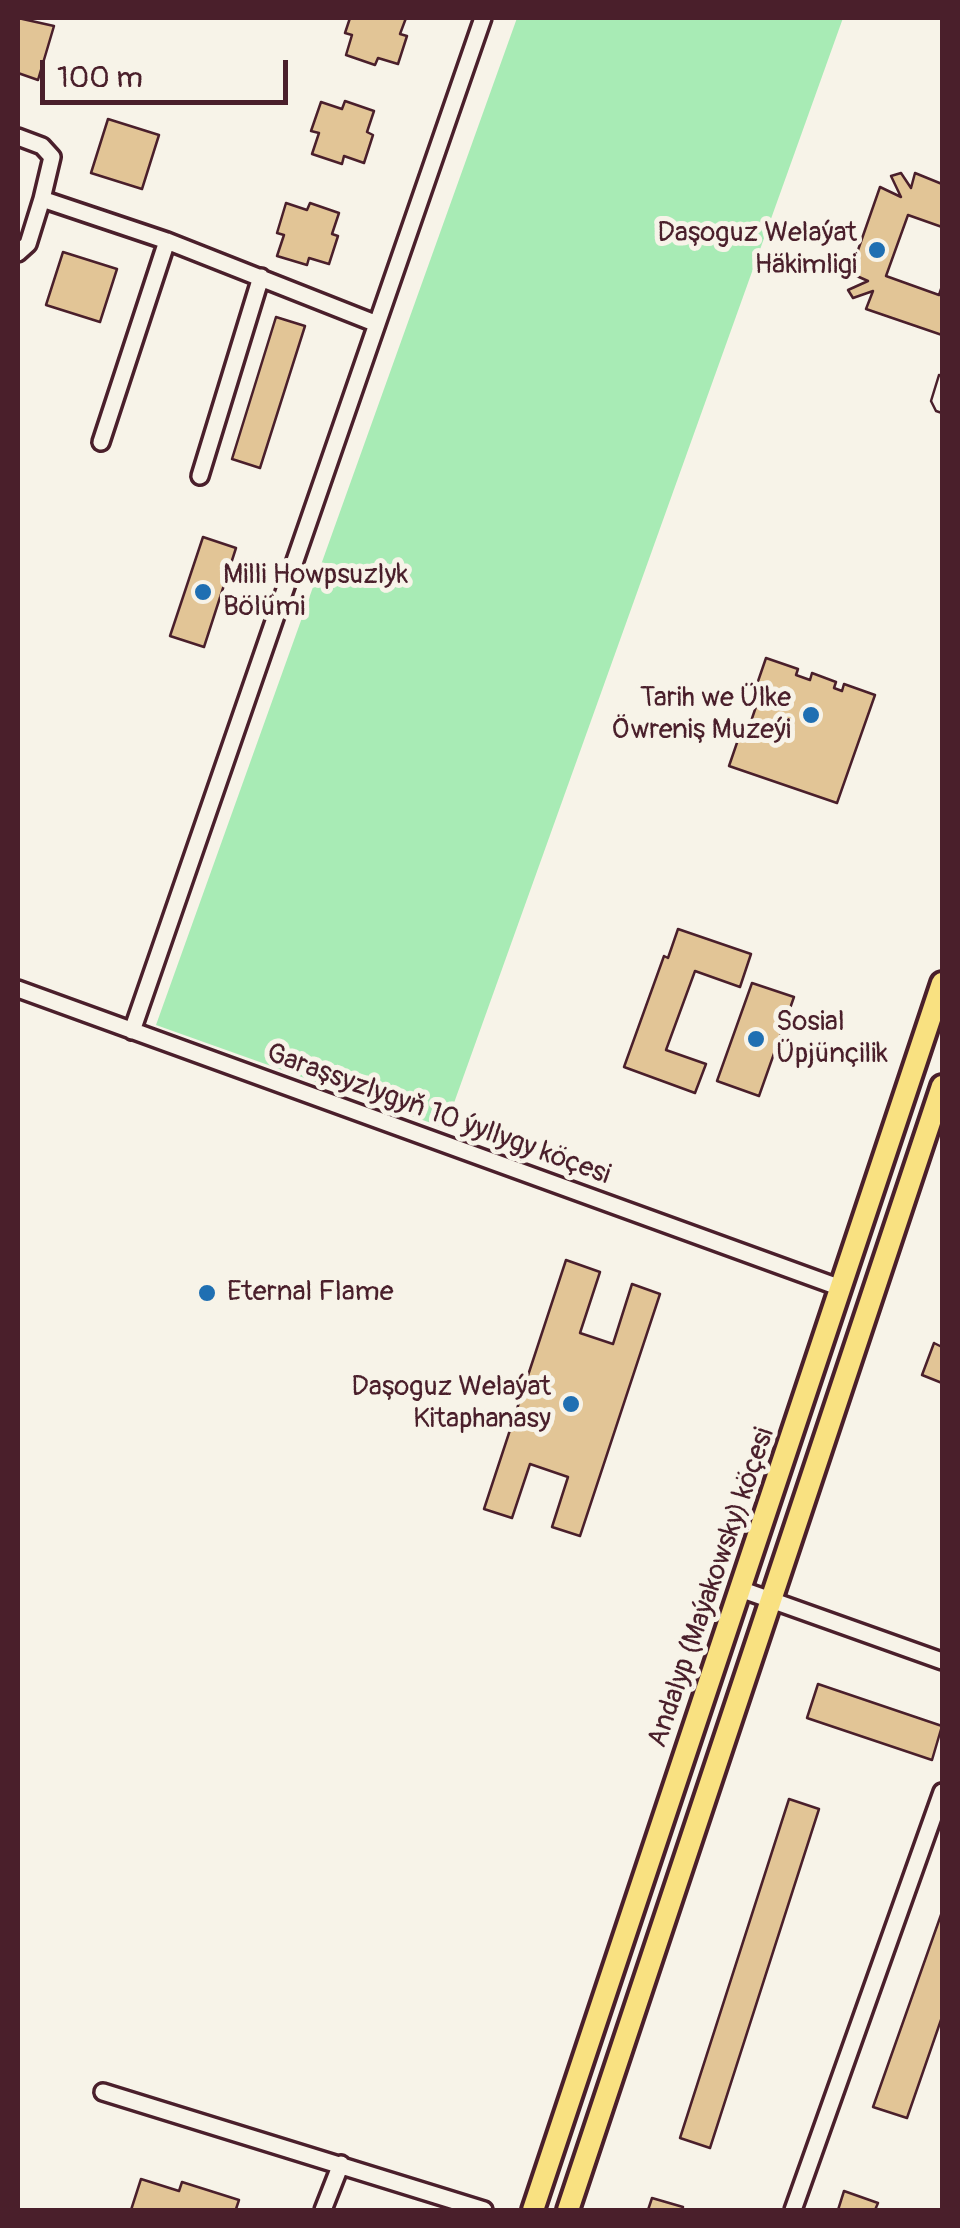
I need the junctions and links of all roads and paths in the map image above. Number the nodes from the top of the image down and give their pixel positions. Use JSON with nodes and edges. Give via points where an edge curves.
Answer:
{"nodes":[{"id":1,"x":483,"y":18,"type":"edge"},
{"id":2,"x":18,"y":137,"type":"edge"},
{"id":3,"x":42,"y":199,"type":"junction"},
{"id":4,"x":167,"y":241,"type":"junction"},
{"id":5,"x":18,"y":253,"type":"edge"},
{"id":6,"x":262,"y":277,"type":"junction"},
{"id":7,"x":377,"y":324,"type":"junction"},
{"id":8,"x":102,"y":442,"type":"dead end"},
{"id":9,"x":200,"y":476,"type":"dead end"},
{"id":10,"x":942,"y":983,"type":"edge"},
{"id":11,"x":18,"y":989,"type":"edge"},
{"id":12,"x":132,"y":1031,"type":"junction"},
{"id":13,"x":942,"y":1086,"type":"edge"},
{"id":14,"x":841,"y":1288,"type":"junction"},
{"id":15,"x":740,"y":1588,"type":"junction"},
{"id":16,"x":770,"y":1599,"type":"junction"},
{"id":17,"x":942,"y":1662,"type":"edge"},
{"id":18,"x":942,"y":1792,"type":"edge"},
{"id":19,"x":102,"y":2092,"type":"dead end"},
{"id":20,"x":341,"y":2164,"type":"junction"},
{"id":21,"x":323,"y":2210,"type":"edge"},
{"id":22,"x":484,"y":2210,"type":"edge"},
{"id":23,"x":534,"y":2210,"type":"edge"},
{"id":24,"x":568,"y":2210,"type":"edge"},
{"id":25,"x":793,"y":2210,"type":"edge"}],
"edges":[{"from":1,"to":7,"type":"street"},
{"from":2,"to":3,"type":"street","via":[[52,158]]},
{"from":3,"to":4,"type":"street"},
{"from":3,"to":5,"type":"street","via":[[28,244]]},
{"from":4,"to":6,"type":"street"},
{"from":4,"to":8,"type":"street"},
{"from":6,"to":7,"type":"street"},
{"from":6,"to":9,"type":"street"},
{"from":7,"to":12,"type":"street"},
{"from":10,"to":14,"type":"main road","name":"Andalyp (Maýakowsky) köçesi"},
{"from":11,"to":12,"type":"street","name":"Garaşsyzlygyň 10 ýyllygy köçesi"},
{"from":12,"to":14,"type":"street","name":"Garaşsyzlygyň 10 ýyllygy köçesi"},
{"from":13,"to":16,"type":"main road","name":"Andalyp (Maýakowsky) köçesi"},
{"from":14,"to":15,"type":"main road","name":"Andalyp (Maýakowsky) köçesi"},
{"from":15,"to":16,"type":"street"},
{"from":15,"to":23,"type":"main road","name":"Andalyp (Maýakowsky) köçesi"},
{"from":16,"to":17,"type":"street"},
{"from":16,"to":24,"type":"main road","name":"Andalyp (Maýakowsky) köçesi"},
{"from":18,"to":25,"type":"street"},
{"from":19,"to":20,"type":"street"},
{"from":20,"to":21,"type":"street"},
{"from":20,"to":22,"type":"street"}]}
